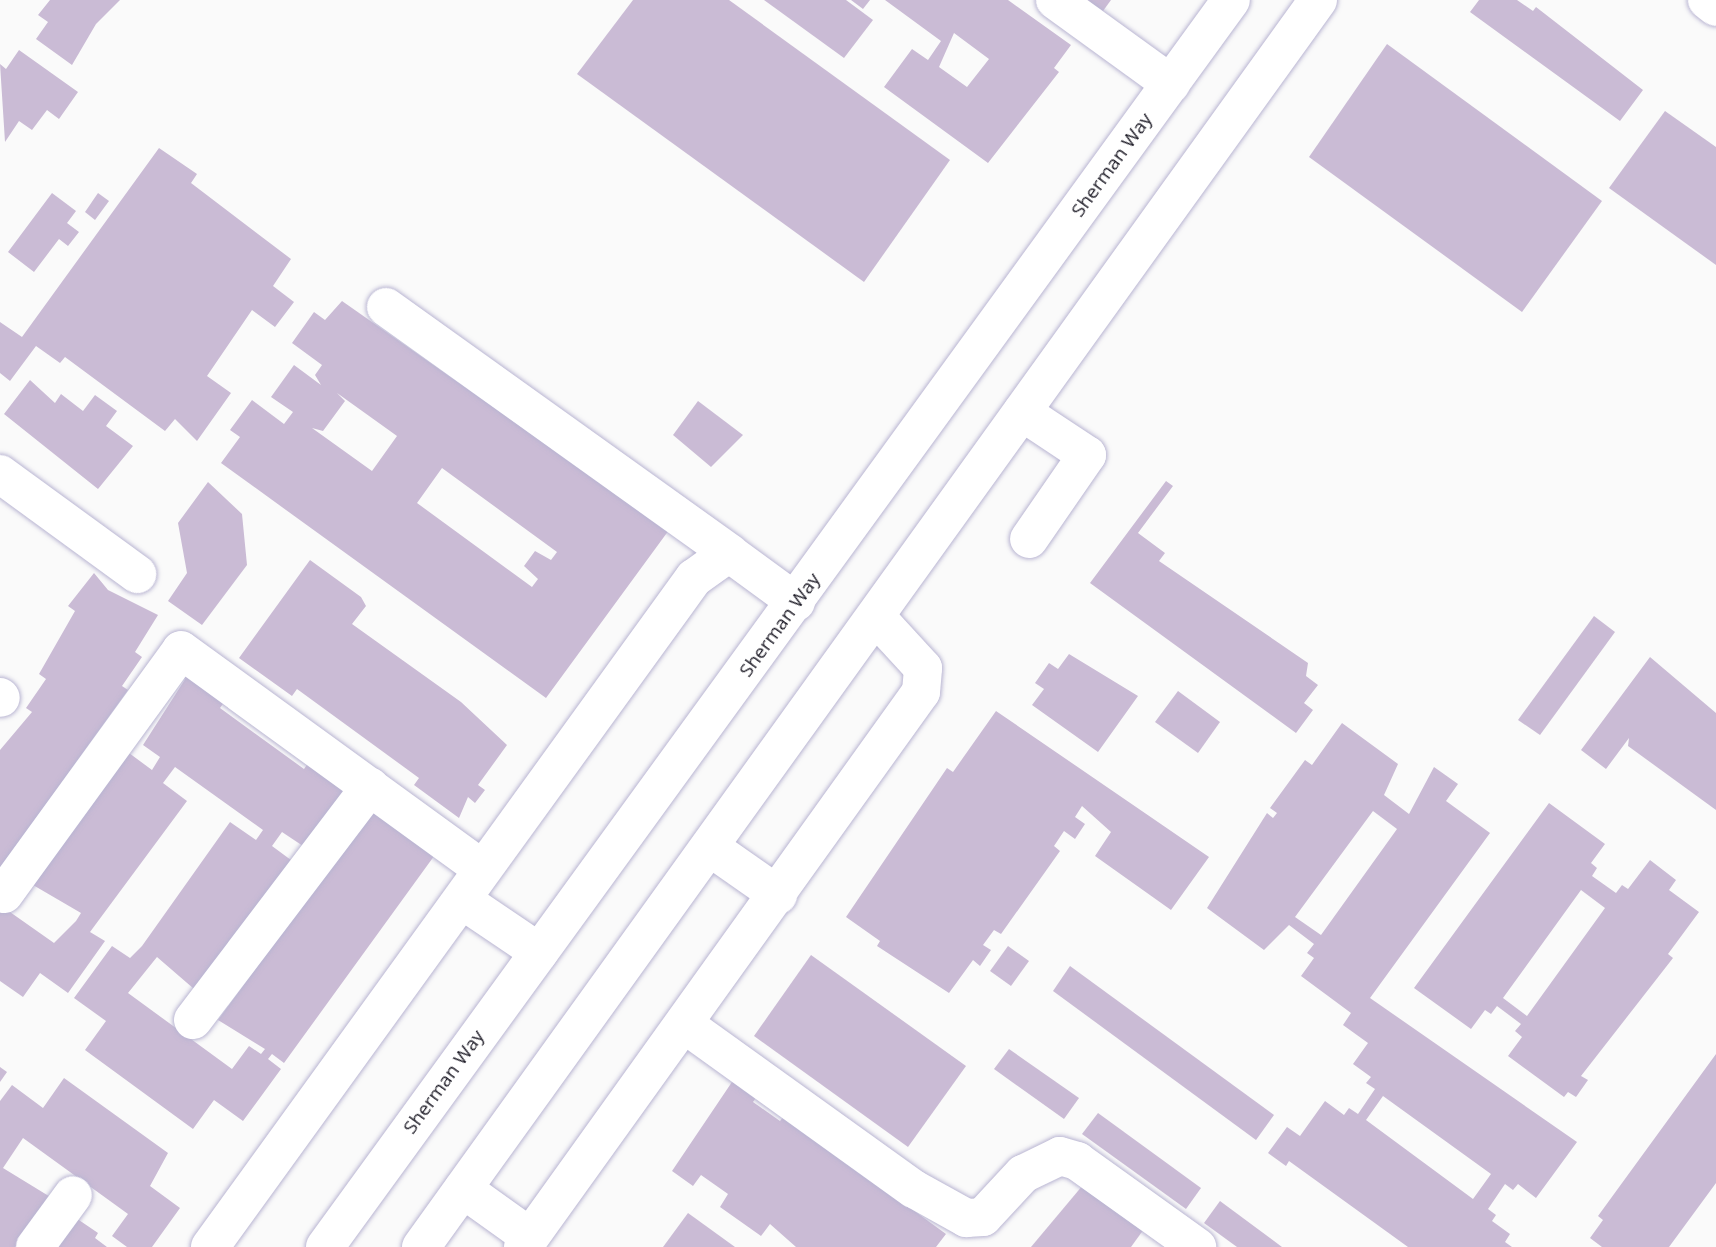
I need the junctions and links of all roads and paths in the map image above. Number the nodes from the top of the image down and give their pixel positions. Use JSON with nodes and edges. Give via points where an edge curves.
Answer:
{"nodes":[{"id":1,"x":1055,"y":0,"type":"edge"},
{"id":2,"x":1231,"y":0,"type":"edge"},
{"id":3,"x":1318,"y":0,"type":"edge"},
{"id":4,"x":1707,"y":0,"type":"edge"},
{"id":5,"x":1716,"y":7,"type":"edge"},
{"id":6,"x":1171,"y":84,"type":"junction"},
{"id":7,"x":386,"y":307,"type":"dead end"},
{"id":8,"x":1022,"y":412,"type":"junction"},
{"id":9,"x":0,"y":474,"type":"edge"},
{"id":10,"x":1029,"y":539,"type":"dead end"},
{"id":11,"x":729,"y":554,"type":"junction"},
{"id":12,"x":137,"y":574,"type":"dead end"},
{"id":13,"x":796,"y":602,"type":"junction"},
{"id":14,"x":878,"y":619,"type":"junction"},
{"id":15,"x":370,"y":787,"type":"junction"},
{"id":16,"x":711,"y":848,"type":"junction"},
{"id":17,"x":472,"y":884,"type":"junction"},
{"id":18,"x":4,"y":894,"type":"dead end"},
{"id":19,"x":778,"y":895,"type":"junction"},
{"id":20,"x":538,"y":952,"type":"junction"},
{"id":21,"x":193,"y":1020,"type":"dead end"},
{"id":22,"x":684,"y":1024,"type":"junction"},
{"id":23,"x":463,"y":1189,"type":"junction"},
{"id":24,"x":73,"y":1195,"type":"dead end"},
{"id":25,"x":526,"y":1242,"type":"edge"},
{"id":26,"x":35,"y":1247,"type":"edge"},
{"id":27,"x":210,"y":1247,"type":"edge"},
{"id":28,"x":325,"y":1247,"type":"edge"},
{"id":29,"x":421,"y":1247,"type":"edge"},
{"id":30,"x":1196,"y":1247,"type":"edge"}],
"edges":[{"from":1,"to":6,"type":"main road"},
{"from":2,"to":6,"type":"main road","name":"Sherman Way"},
{"from":3,"to":8,"type":"main road"},
{"from":4,"to":5,"type":"main road"},
{"from":6,"to":13,"type":"main road","name":"Sherman Way"},
{"from":7,"to":11,"type":"main road"},
{"from":8,"to":10,"type":"main road","via":[[1087,456]]},
{"from":8,"to":14,"type":"main road"},
{"from":9,"to":12,"type":"main road"},
{"from":11,"to":13,"type":"main road"},
{"from":11,"to":17,"type":"main road","via":[[694,578]]},
{"from":13,"to":20,"type":"main road","name":"Sherman Way"},
{"from":14,"to":16,"type":"main road"},
{"from":14,"to":19,"type":"main road","via":[[923,668],[921,692]]},
{"from":15,"to":17,"type":"main road"},
{"from":15,"to":18,"type":"main road","via":[[181,650]]},
{"from":15,"to":21,"type":"main road"},
{"from":16,"to":19,"type":"main road"},
{"from":16,"to":23,"type":"main road"},
{"from":17,"to":20,"type":"main road"},
{"from":17,"to":27,"type":"main road"},
{"from":19,"to":22,"type":"main road"},
{"from":20,"to":28,"type":"main road","name":"Sherman Way"},
{"from":22,"to":25,"type":"main road"},
{"from":22,"to":30,"type":"main road","via":[[914,1189],[966,1218],[983,1217],[1023,1174],[1060,1156],[1077,1161]]},
{"from":23,"to":25,"type":"main road"},
{"from":23,"to":29,"type":"main road"},
{"from":24,"to":26,"type":"main road"}]}
